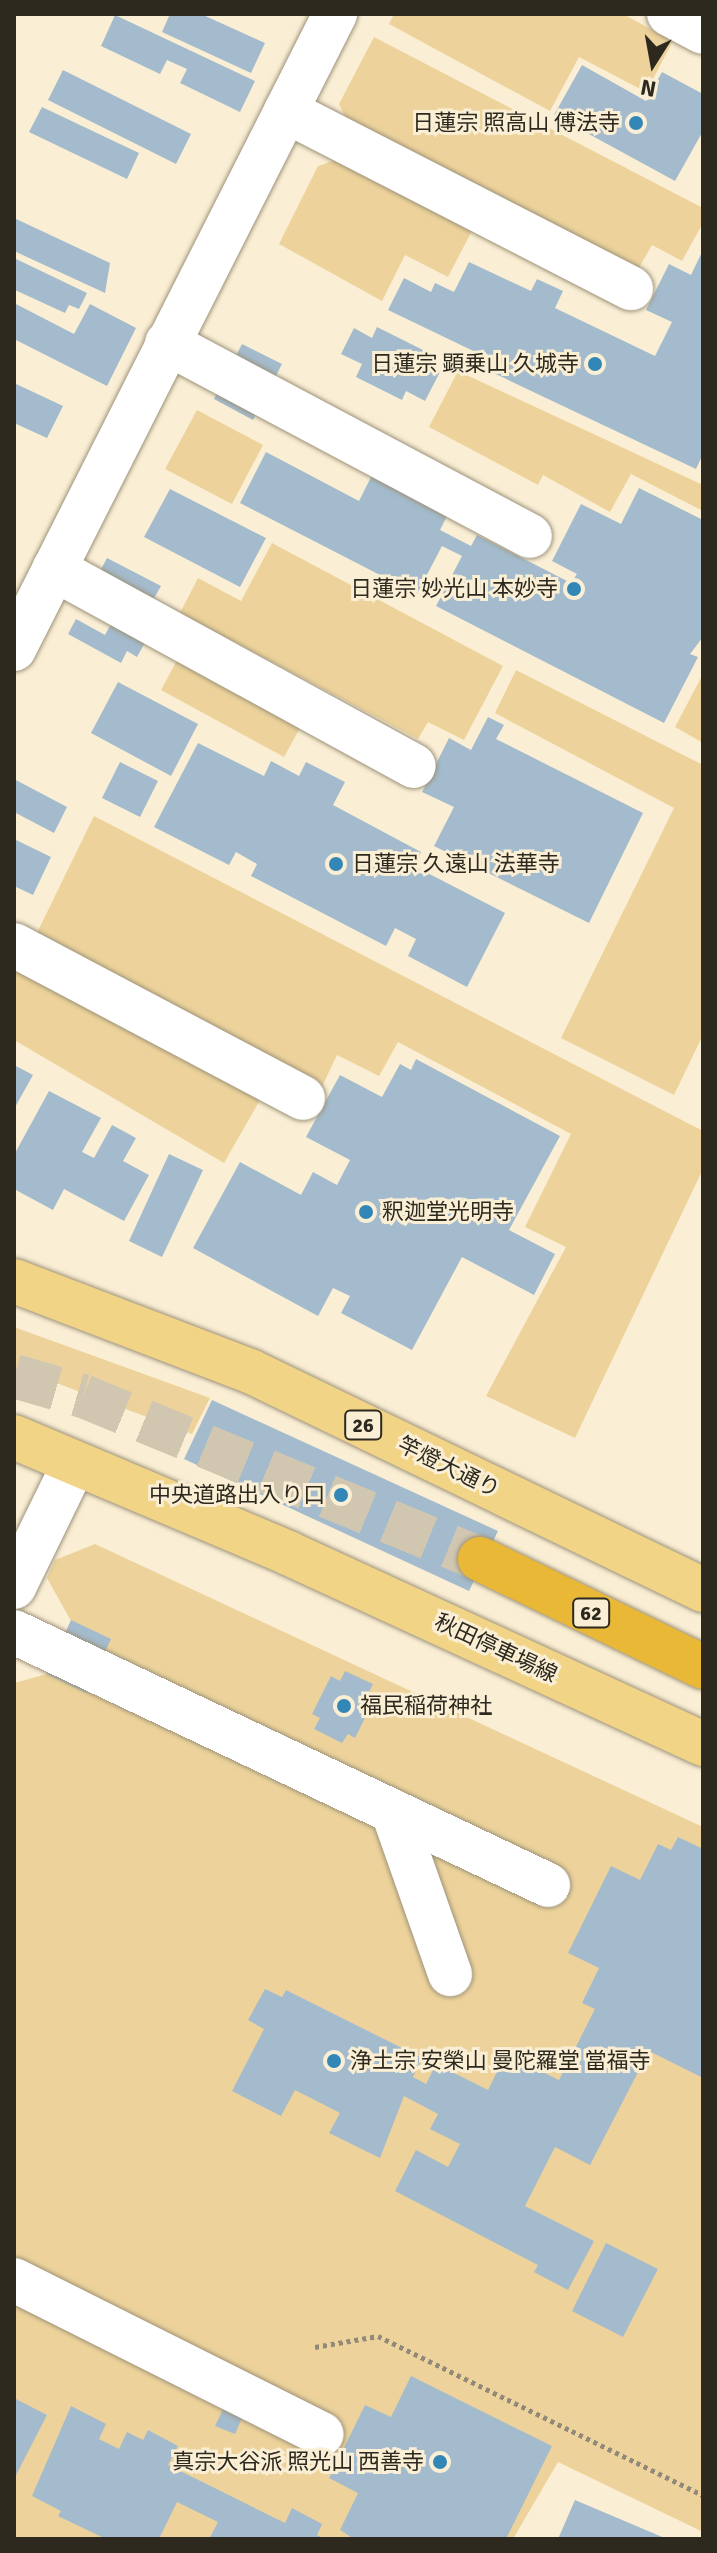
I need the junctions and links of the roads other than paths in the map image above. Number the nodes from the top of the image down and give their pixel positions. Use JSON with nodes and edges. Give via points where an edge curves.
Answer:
{"nodes":[{"id":1,"x":335,"y":14,"type":"edge"},
{"id":2,"x":669,"y":14,"type":"edge"},
{"id":3,"x":703,"y":32,"type":"edge"},
{"id":4,"x":286,"y":111,"type":"junction"},
{"id":5,"x":631,"y":288,"type":"dead end"},
{"id":6,"x":167,"y":343,"type":"junction"},
{"id":7,"x":530,"y":536,"type":"dead end"},
{"id":8,"x":54,"y":569,"type":"junction"},
{"id":9,"x":14,"y":649,"type":"edge"},
{"id":10,"x":414,"y":766,"type":"dead end"},
{"id":11,"x":14,"y":945,"type":"edge"},
{"id":12,"x":303,"y":1098,"type":"dead end"},
{"id":13,"x":14,"y":1281,"type":"edge"},
{"id":14,"x":14,"y":1437,"type":"edge"},
{"id":15,"x":74,"y":1464,"type":"junction"},
{"id":16,"x":480,"y":1559,"type":"tunnel mouth"},
{"id":17,"x":14,"y":1587,"type":"edge"},
{"id":18,"x":703,"y":1590,"type":"edge"},
{"id":19,"x":14,"y":1632,"type":"edge"},
{"id":20,"x":703,"y":1667,"type":"edge"},
{"id":21,"x":703,"y":1744,"type":"edge"},
{"id":22,"x":393,"y":1812,"type":"junction"},
{"id":23,"x":548,"y":1885,"type":"dead end"},
{"id":24,"x":450,"y":1974,"type":"dead end"},
{"id":25,"x":14,"y":2280,"type":"edge"},
{"id":26,"x":322,"y":2434,"type":"dead end"}],
"edges":[{"from":1,"to":4,"type":"street"},
{"from":2,"to":3,"type":"street"},
{"from":4,"to":5,"type":"street"},
{"from":4,"to":6,"type":"street"},
{"from":6,"to":7,"type":"street"},
{"from":6,"to":8,"type":"street"},
{"from":8,"to":9,"type":"street"},
{"from":8,"to":10,"type":"street"},
{"from":11,"to":12,"type":"street"},
{"from":13,"to":18,"type":"main road","name":"竿燈大通り","number":"26","via":[[250,1371]]},
{"from":14,"to":15,"type":"main road"},
{"from":15,"to":17,"type":"street"},
{"from":15,"to":21,"type":"main road","name":"秋田停車場線","via":[[288,1553]]},
{"from":16,"to":20,"type":"highway","number":"62"},
{"from":19,"to":22,"type":"street"},
{"from":22,"to":23,"type":"street"},
{"from":22,"to":24,"type":"street"},
{"from":25,"to":26,"type":"street"}]}
